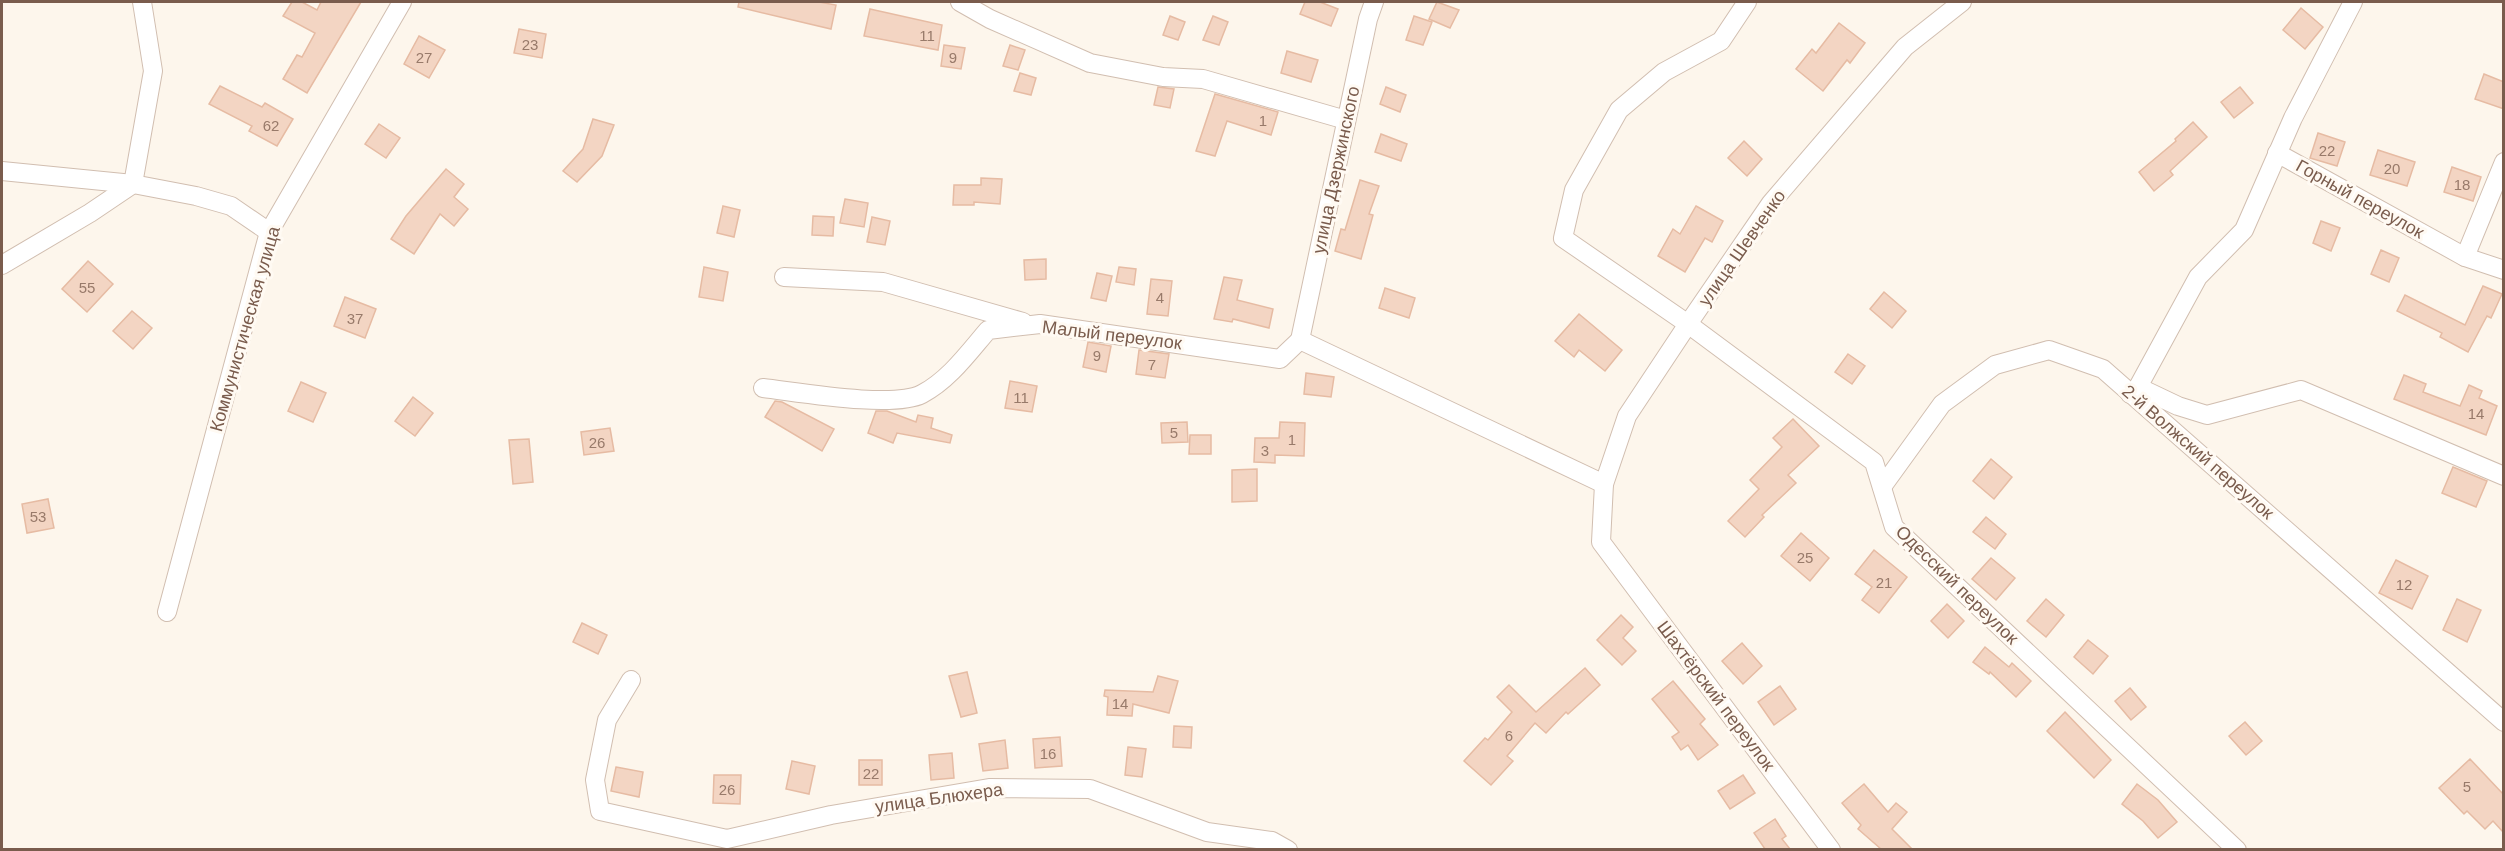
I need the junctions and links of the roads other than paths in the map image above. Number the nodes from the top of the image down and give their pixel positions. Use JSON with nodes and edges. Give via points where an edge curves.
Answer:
{"nodes":[{"id":1,"x":142,"y":2,"type":"edge"},
{"id":2,"x":402,"y":2,"type":"edge"},
{"id":3,"x":960,"y":2,"type":"edge"},
{"id":4,"x":1374,"y":2,"type":"edge"},
{"id":5,"x":1747,"y":2,"type":"edge"},
{"id":6,"x":1962,"y":2,"type":"edge"},
{"id":7,"x":2353,"y":2,"type":"edge"},
{"id":8,"x":1346,"y":120,"type":"junction"},
{"id":9,"x":2277,"y":153,"type":"junction"},
{"id":10,"x":2504,"y":162,"type":"edge"},
{"id":11,"x":2,"y":171,"type":"edge"},
{"id":12,"x":133,"y":184,"type":"junction"},
{"id":13,"x":269,"y":232,"type":"junction"},
{"id":14,"x":2465,"y":257,"type":"junction"},
{"id":15,"x":2,"y":265,"type":"edge"},
{"id":16,"x":2504,"y":270,"type":"edge"},
{"id":17,"x":784,"y":277,"type":"dead end"},
{"id":18,"x":1688,"y":324,"type":"junction"},
{"id":19,"x":1034,"y":325,"type":"junction"},
{"id":20,"x":1300,"y":340,"type":"junction"},
{"id":21,"x":763,"y":388,"type":"dead end"},
{"id":22,"x":2134,"y":390,"type":"junction"},
{"id":23,"x":2504,"y":476,"type":"edge"},
{"id":24,"x":1604,"y":484,"type":"junction"},
{"id":25,"x":1882,"y":487,"type":"junction"},
{"id":26,"x":1601,"y":542,"type":"joint"},
{"id":27,"x":167,"y":612,"type":"dead end"},
{"id":28,"x":631,"y":680,"type":"dead end"},
{"id":29,"x":2504,"y":722,"type":"edge"},
{"id":30,"x":1288,"y":849,"type":"edge"},
{"id":31,"x":1831,"y":849,"type":"edge"},
{"id":32,"x":2237,"y":849,"type":"edge"}],
"edges":[{"from":1,"to":12,"type":"street","via":[[153,71]]},
{"from":2,"to":13,"type":"street","name":"Коммунистическая улица"},
{"from":3,"to":8,"type":"street","via":[[990,20],[1090,63],[1163,77],[1203,79]]},
{"from":4,"to":8,"type":"street","name":"улица Дзержинского"},
{"from":5,"to":18,"type":"street","name":"Одесский переулок","via":[[1721,41],[1664,72],[1619,110],[1574,190],[1563,238]]},
{"from":6,"to":18,"type":"street","name":"улица Шевченко","via":[[1905,47],[1771,203]]},
{"from":7,"to":9,"type":"street","name":"Горный переулок"},
{"from":8,"to":20,"type":"street","name":"улица Дзержинского"},
{"from":9,"to":14,"type":"street","name":"Горный переулок"},
{"from":9,"to":22,"type":"street","via":[[2244,230],[2198,278]]},
{"from":10,"to":14,"type":"street"},
{"from":11,"to":12,"type":"street"},
{"from":12,"to":13,"type":"street","via":[[231,206]]},
{"from":12,"to":15,"type":"street"},
{"from":13,"to":27,"type":"street","name":"Коммунистическая улица"},
{"from":14,"to":16,"type":"street","name":"Горный переулок"},
{"from":17,"to":19,"type":"street","via":[[883,282]]},
{"from":18,"to":24,"type":"street","name":"улица Шевченко","via":[[1627,416]]},
{"from":18,"to":25,"type":"street","name":"Одесский переулок","via":[[1874,462]]},
{"from":19,"to":20,"type":"street","name":"Малый переулок","via":[[1280,359]]},
{"from":19,"to":21,"type":"street","name":"Малый переулок","via":[[988,330],[957,366],[922,394],[894,399]]},
{"from":20,"to":24,"type":"street"},
{"from":22,"to":23,"type":"street","via":[[2207,415],[2301,390]]},
{"from":22,"to":25,"type":"street","name":"2-й Волжский переулок","via":[[2103,369],[2049,351],[1995,365],[1942,404]]},
{"from":22,"to":29,"type":"street","name":"2-й Волжский переулок"},
{"from":24,"to":26,"type":"street","name":"улица Шевченко"},
{"from":25,"to":32,"type":"street","name":"Одесский переулок","via":[[1894,527]]},
{"from":26,"to":31,"type":"street","name":"Шахтёрский переулок"},
{"from":28,"to":30,"type":"street","name":"улица Блюхера","via":[[607,720],[595,780],[600,811],[727,839],[831,815],[989,788],[1090,789],[1207,832],[1272,841]]}]}
